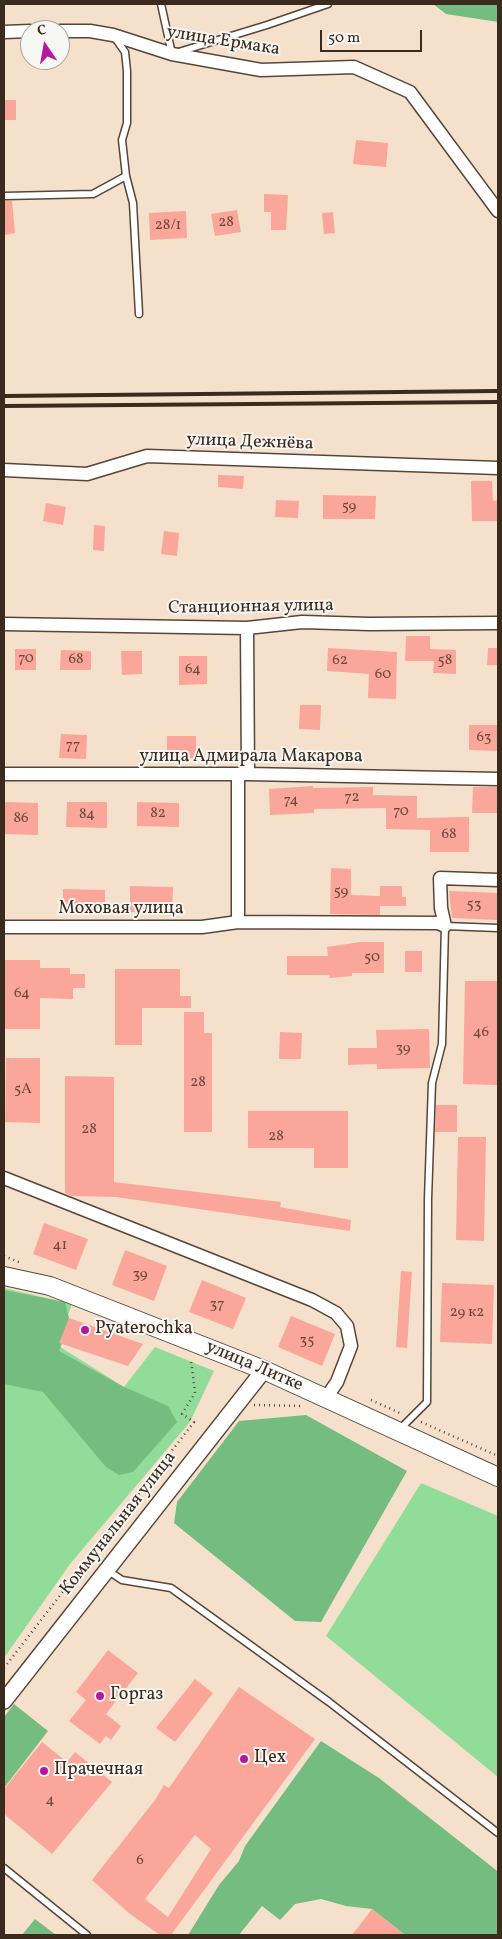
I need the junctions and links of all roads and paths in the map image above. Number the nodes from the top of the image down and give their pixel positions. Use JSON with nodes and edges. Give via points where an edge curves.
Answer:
{"nodes":[{"id":1,"x":161,"y":4,"type":"edge"},
{"id":2,"x":328,"y":4,"type":"edge"},
{"id":3,"x":70,"y":31,"type":"edge"},
{"id":4,"x":4,"y":32,"type":"edge"},
{"id":5,"x":20,"y":32,"type":"edge"},
{"id":6,"x":113,"y":35,"type":"junction"},
{"id":7,"x":172,"y":54,"type":"junction"},
{"id":8,"x":126,"y":176,"type":"junction"},
{"id":9,"x":6,"y":196,"type":"dead end"},
{"id":10,"x":498,"y":211,"type":"edge"},
{"id":11,"x":139,"y":314,"type":"dead end"},
{"id":12,"x":498,"y":468,"type":"edge"},
{"id":13,"x":4,"y":470,"type":"edge"},
{"id":14,"x":498,"y":623,"type":"edge"},
{"id":15,"x":4,"y":624,"type":"edge"},
{"id":16,"x":247,"y":628,"type":"junction"},
{"id":17,"x":4,"y":774,"type":"edge"},
{"id":18,"x":243,"y":774,"type":"junction"},
{"id":19,"x":498,"y":779,"type":"edge"},
{"id":20,"x":498,"y":880,"type":"edge"},
{"id":21,"x":238,"y":922,"type":"junction"},
{"id":22,"x":445,"y":926,"type":"junction"},
{"id":23,"x":4,"y":927,"type":"edge"},
{"id":24,"x":498,"y":928,"type":"edge"},
{"id":25,"x":4,"y":1178,"type":"edge"},
{"id":26,"x":4,"y":1276,"type":"edge"},
{"id":27,"x":191,"y":1360,"type":"dead end"},
{"id":28,"x":264,"y":1370,"type":"junction"},
{"id":29,"x":326,"y":1398,"type":"junction"},
{"id":30,"x":397,"y":1430,"type":"junction"},
{"id":31,"x":498,"y":1476,"type":"edge"},
{"id":32,"x":107,"y":1570,"type":"junction"},
{"id":33,"x":4,"y":1668,"type":"edge"},
{"id":34,"x":4,"y":1701,"type":"edge"},
{"id":35,"x":498,"y":1833,"type":"edge"},
{"id":36,"x":4,"y":1868,"type":"edge"},
{"id":37,"x":87,"y":1935,"type":"edge"}],
"edges":[{"from":1,"to":7,"type":"lane"},
{"from":2,"to":7,"type":"lane","via":[[268,26]]},
{"from":3,"to":6,"type":"street","name":"улица Ермака"},
{"from":4,"to":5,"type":"street"},
{"from":6,"to":7,"type":"street","name":"улица Ермака"},
{"from":6,"to":8,"type":"lane","via":[[125,52],[127,71],[127,123],[122,140]]},
{"from":7,"to":10,"type":"street","name":"улица Ермака","via":[[261,70],[354,67],[410,92]]},
{"from":8,"to":9,"type":"lane","via":[[94,194]]},
{"from":8,"to":11,"type":"lane","via":[[133,203]]},
{"from":12,"to":13,"type":"street","name":"улица Дежнёва","via":[[146,456],[88,474]]},
{"from":14,"to":16,"type":"street","name":"Станционная улица","via":[[302,622]]},
{"from":15,"to":16,"type":"street","name":"Станционная улица"},
{"from":16,"to":18,"type":"street"},
{"from":17,"to":18,"type":"street","name":"улица Адмирала Макарова"},
{"from":18,"to":19,"type":"street","name":"улица Адмирала Макарова"},
{"from":18,"to":21,"type":"street"},
{"from":20,"to":22,"type":"street","via":[[440,878]]},
{"from":21,"to":22,"type":"street","name":"Моховая улица","via":[[438,923]]},
{"from":21,"to":23,"type":"street","name":"Моховая улица","via":[[202,927]]},
{"from":22,"to":24,"type":"lane"},
{"from":22,"to":30,"type":"lane","via":[[442,1044],[432,1083],[427,1402]]},
{"from":25,"to":29,"type":"street","via":[[312,1300],[336,1313],[347,1326],[352,1346],[337,1382]]},
{"from":26,"to":28,"type":"main road","name":"улица Литке","via":[[50,1286]]},
{"from":27,"to":33,"type":"path","via":[[194,1393],[182,1414],[194,1422]]},
{"from":28,"to":29,"type":"main road","name":"улица Литке"},
{"from":28,"to":32,"type":"street","name":"Коммунальная улица"},
{"from":29,"to":30,"type":"main road","name":"улица Литке"},
{"from":30,"to":31,"type":"main road","name":"улица Литке"},
{"from":32,"to":34,"type":"street","name":"Коммунальная улица"},
{"from":32,"to":35,"type":"lane","via":[[122,1580],[171,1588],[329,1702]]},
{"from":36,"to":37,"type":"lane"}]}
